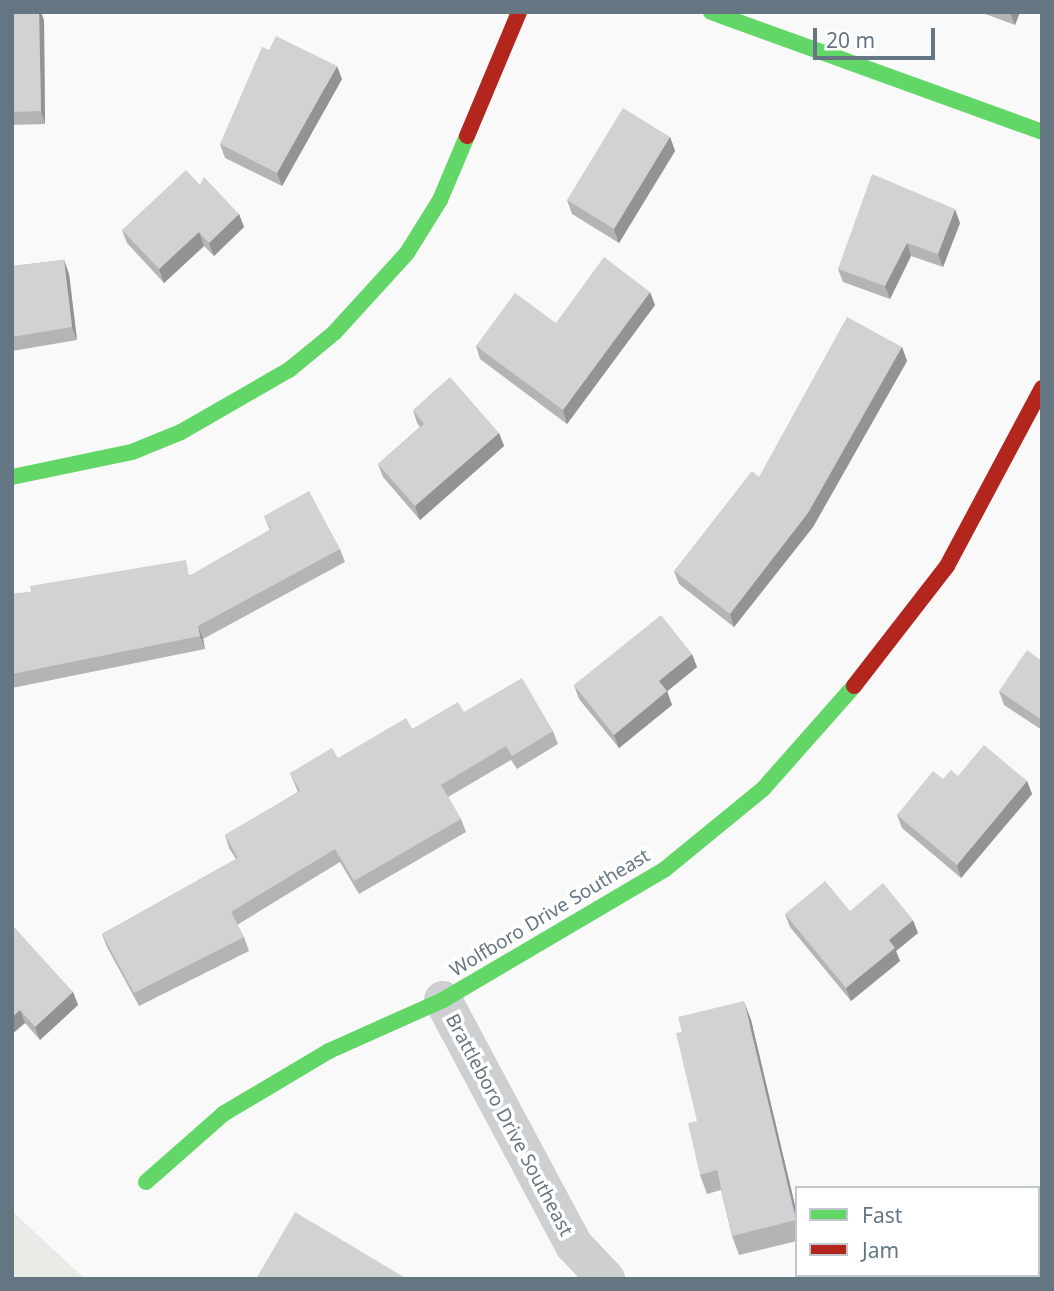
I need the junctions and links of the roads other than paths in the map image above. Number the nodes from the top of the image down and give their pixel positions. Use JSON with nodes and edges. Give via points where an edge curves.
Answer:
{"nodes":[{"id":1,"x":519,"y":12,"type":"edge"},
{"id":2,"x":711,"y":12,"type":"edge"},
{"id":3,"x":1042,"y":132,"type":"edge"},
{"id":4,"x":1042,"y":388,"type":"edge"},
{"id":5,"x":12,"y":477,"type":"edge"},
{"id":6,"x":443,"y":1000,"type":"junction"},
{"id":7,"x":146,"y":1182,"type":"dead end"},
{"id":8,"x":606,"y":1279,"type":"edge"}],
"edges":[{"from":1,"to":5,"type":"street","via":[[440,200],[407,253],[334,333],[256,392],[181,432],[122,455]]},
{"from":2,"to":3,"type":"street"},
{"from":4,"to":6,"type":"street","name":"Wolfboro Drive Southeast","via":[[947,566],[900,633],[771,781],[664,870]]},
{"from":6,"to":7,"type":"street","name":"Wolfboro Drive Southeast","via":[[329,1051],[223,1114]]},
{"from":6,"to":8,"type":"street","name":"Brattleboro Drive Southeast","via":[[574,1245]]}]}
